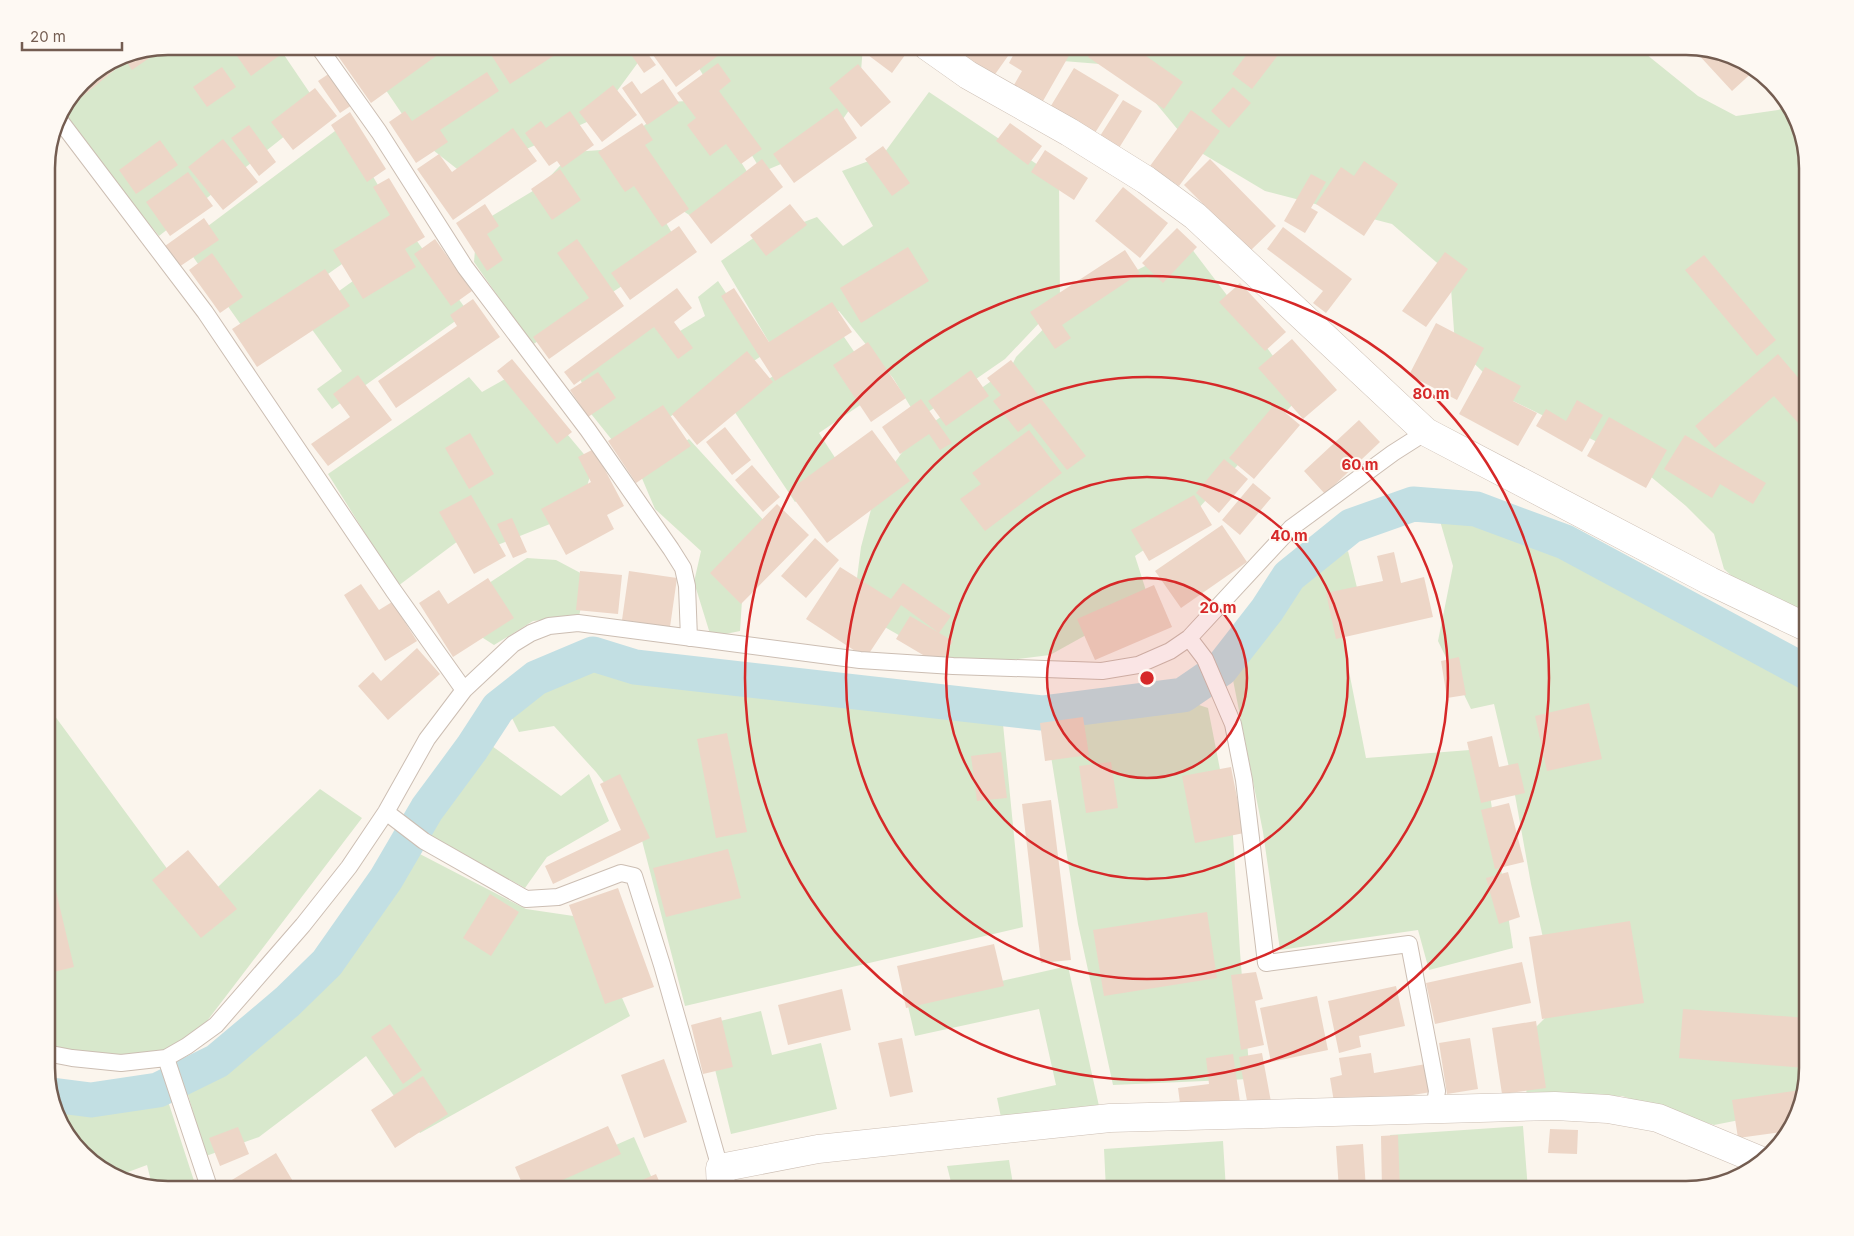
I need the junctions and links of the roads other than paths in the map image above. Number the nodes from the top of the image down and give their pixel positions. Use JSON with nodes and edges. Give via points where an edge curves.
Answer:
{"nodes":[{"id":1,"x":324,"y":55,"type":"edge"},
{"id":2,"x":940,"y":55,"type":"edge"},
{"id":3,"x":64,"y":126,"type":"edge"},
{"id":4,"x":1426,"y":432,"type":"junction"},
{"id":5,"x":1799,"y":624,"type":"edge"},
{"id":6,"x":689,"y":638,"type":"junction"},
{"id":7,"x":1189,"y":638,"type":"junction"},
{"id":8,"x":464,"y":690,"type":"junction"},
{"id":9,"x":386,"y":812,"type":"junction"},
{"id":10,"x":55,"y":1054,"type":"edge"},
{"id":11,"x":166,"y":1062,"type":"junction"},
{"id":12,"x":1434,"y":1110,"type":"junction"},
{"id":13,"x":1755,"y":1158,"type":"edge"},
{"id":14,"x":721,"y":1179,"type":"edge"},
{"id":15,"x":207,"y":1181,"type":"edge"}],
"edges":[{"from":1,"to":6,"type":"lane","via":[[379,132],[465,267],[588,430],[683,568]]},
{"from":2,"to":4,"type":"street","via":[[1138,175],[1194,216]]},
{"from":3,"to":8,"type":"lane","via":[[205,312]]},
{"from":4,"to":5,"type":"street","via":[[1710,581]]},
{"from":4,"to":7,"type":"lane","via":[[1291,528]]},
{"from":6,"to":7,"type":"lane","via":[[860,660],[1102,671],[1138,665],[1170,651]]},
{"from":6,"to":8,"type":"lane","via":[[578,623],[549,626],[513,644]]},
{"from":7,"to":12,"type":"lane","via":[[1205,659],[1233,724],[1244,780],[1266,963],[1409,944],[1437,1091]]},
{"from":8,"to":9,"type":"lane","via":[[428,739]]},
{"from":9,"to":11,"type":"lane","via":[[349,867],[303,925],[216,1025]]},
{"from":9,"to":14,"type":"lane","via":[[424,841],[526,899],[558,897],[621,873],[634,876],[662,964]]},
{"from":10,"to":11,"type":"lane","via":[[121,1063]]},
{"from":11,"to":15,"type":"lane"},
{"from":12,"to":13,"type":"street","via":[[1555,1106],[1608,1108],[1658,1118]]},
{"from":12,"to":14,"type":"street","via":[[1110,1118],[818,1149]]}]}
